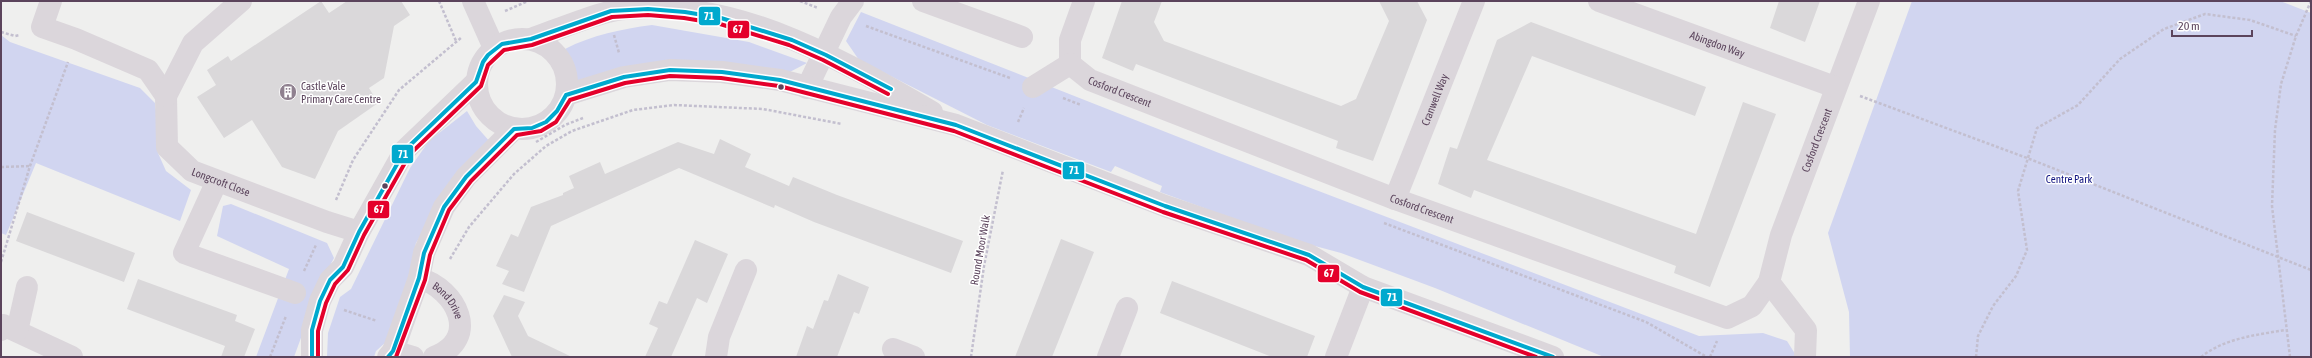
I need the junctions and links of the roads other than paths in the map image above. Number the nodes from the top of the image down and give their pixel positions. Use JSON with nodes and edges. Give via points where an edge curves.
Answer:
{"nodes":[{"id":1,"x":51,"y":1,"type":"edge"},
{"id":2,"x":241,"y":1,"type":"edge"},
{"id":3,"x":473,"y":1,"type":"edge"},
{"id":4,"x":923,"y":1,"type":"edge"},
{"id":5,"x":1084,"y":1,"type":"edge"},
{"id":6,"x":1474,"y":1,"type":"edge"},
{"id":7,"x":1599,"y":1,"type":"edge"},
{"id":8,"x":1869,"y":1,"type":"edge"},
{"id":9,"x":715,"y":7,"type":"edge"},
{"id":10,"x":847,"y":9,"type":"edge"},
{"id":11,"x":1022,"y":37,"type":"dead end"},
{"id":12,"x":531,"y":39,"type":"junction"},
{"id":13,"x":494,"y":48,"type":"junction"},
{"id":14,"x":823,"y":53,"type":"junction"},
{"id":15,"x":1070,"y":64,"type":"junction"},
{"id":16,"x":476,"y":82,"type":"junction"},
{"id":17,"x":1033,"y":87,"type":"road end"},
{"id":18,"x":1835,"y":87,"type":"junction"},
{"id":19,"x":807,"y":88,"type":"junction"},
{"id":20,"x":566,"y":95,"type":"junction"},
{"id":21,"x":166,"y":96,"type":"junction"},
{"id":22,"x":956,"y":125,"type":"junction"},
{"id":23,"x":514,"y":129,"type":"junction"},
{"id":24,"x":217,"y":181,"type":"junction"},
{"id":25,"x":1395,"y":199,"type":"junction"},
{"id":26,"x":359,"y":232,"type":"junction"},
{"id":27,"x":746,"y":270,"type":"dead end"},
{"id":28,"x":427,"y":282,"type":"junction"},
{"id":29,"x":1769,"y":282,"type":"junction"},
{"id":30,"x":27,"y":287,"type":"dead end"},
{"id":31,"x":1363,"y":287,"type":"junction"},
{"id":32,"x":295,"y":293,"type":"road end"},
{"id":33,"x":1127,"y":308,"type":"dead end"},
{"id":34,"x":9,"y":330,"type":"edge"},
{"id":35,"x":894,"y":349,"type":"dead end"},
{"id":36,"x":398,"y":355,"type":"edge"},
{"id":37,"x":442,"y":356,"type":"edge"},
{"id":38,"x":72,"y":357,"type":"edge"},
{"id":39,"x":312,"y":357,"type":"edge"},
{"id":40,"x":716,"y":357,"type":"edge"},
{"id":41,"x":914,"y":357,"type":"edge"},
{"id":42,"x":1108,"y":357,"type":"edge"},
{"id":43,"x":1336,"y":357,"type":"edge"},
{"id":44,"x":1553,"y":357,"type":"edge"},
{"id":45,"x":1805,"y":357,"type":"edge"}],
"edges":[{"from":1,"to":21,"type":"street","via":[[42,27],[148,70]]},
{"from":2,"to":21,"type":"street","via":[[192,44]]},
{"from":3,"to":13,"type":"street"},
{"from":4,"to":11,"type":"street"},
{"from":5,"to":15,"type":"street","via":[[1070,40]]},
{"from":6,"to":25,"type":"street","name":"Cranwell Way"},
{"from":7,"to":18,"type":"street","name":"Abingdon Way"},
{"from":8,"to":18,"type":"street","name":"Cosford Crescent"},
{"from":9,"to":12,"type":"street","via":[[609,12]]},
{"from":9,"to":14,"type":"street"},
{"from":10,"to":14,"type":"street"},
{"from":12,"to":13,"type":"street","via":[[505,41]]},
{"from":12,"to":20,"type":"street","via":[[556,53],[564,66],[568,80]]},
{"from":13,"to":16,"type":"street","via":[[484,57]]},
{"from":14,"to":19,"type":"street"},
{"from":14,"to":22,"type":"street"},
{"from":15,"to":17,"type":"street"},
{"from":15,"to":25,"type":"street","name":"Cosford Crescent","via":[[1090,80]]},
{"from":16,"to":23,"type":"street","via":[[482,107],[490,118]]},
{"from":16,"to":26,"type":"street","via":[[405,150]]},
{"from":18,"to":29,"type":"street","name":"Cosford Crescent","via":[[1781,235]]},
{"from":19,"to":20,"type":"street","via":[[780,80],[722,72],[670,70],[624,77]]},
{"from":19,"to":22,"type":"street"},
{"from":20,"to":23,"type":"street","via":[[561,108],[546,122],[527,129]]},
{"from":21,"to":24,"type":"street","name":"Longcroft Close","via":[[167,147],[192,171]]},
{"from":22,"to":31,"type":"street","via":[[1165,206],[1309,255]]},
{"from":23,"to":28,"type":"street","via":[[466,177],[444,207],[424,253]]},
{"from":24,"to":26,"type":"street","name":"Longcroft Close"},
{"from":24,"to":32,"type":"street","via":[[184,253]]},
{"from":25,"to":29,"type":"street","name":"Cosford Crescent","via":[[1726,318],[1752,306]]},
{"from":26,"to":39,"type":"street","via":[[343,267],[330,280],[320,301],[312,330]]},
{"from":27,"to":40,"type":"street","via":[[719,337]]},
{"from":28,"to":36,"type":"street","via":[[400,330]]},
{"from":28,"to":37,"type":"street","name":"Bond Drive","via":[[449,295],[459,312],[458,337]]},
{"from":29,"to":45,"type":"street","via":[[1806,330]]},
{"from":30,"to":34,"type":"street"},
{"from":31,"to":43,"type":"street"},
{"from":31,"to":44,"type":"street"},
{"from":33,"to":42,"type":"street"},
{"from":34,"to":38,"type":"street"},
{"from":35,"to":41,"type":"street"}]}
